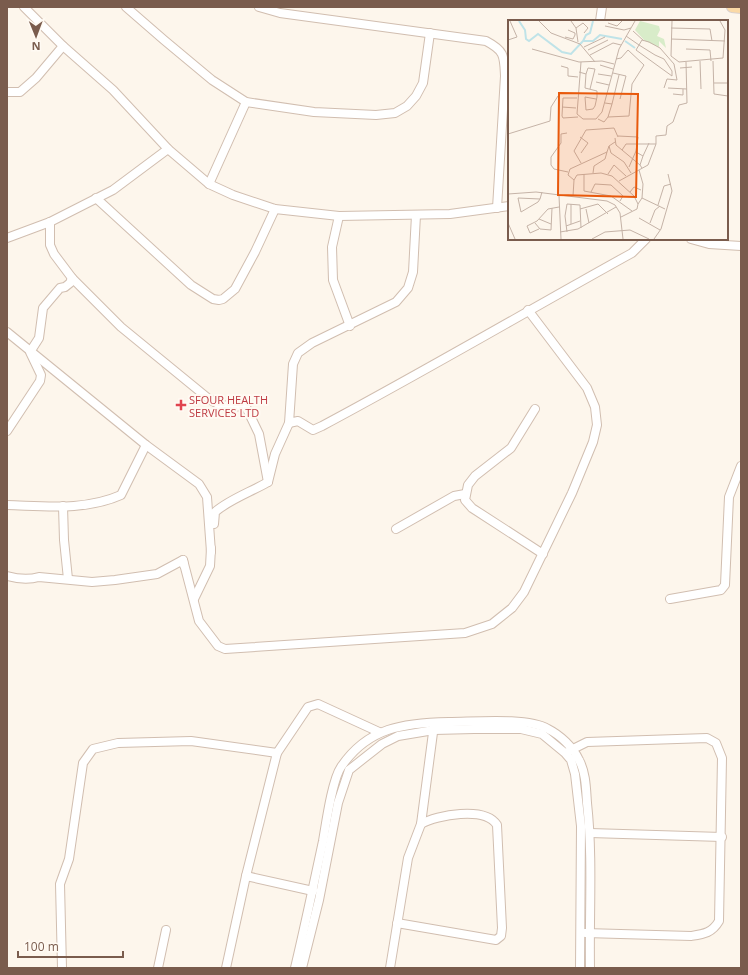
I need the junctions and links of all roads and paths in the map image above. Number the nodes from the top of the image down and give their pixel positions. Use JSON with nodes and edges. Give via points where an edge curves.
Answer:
{"nodes":[{"id":1,"x":24,"y":7,"type":"edge"},
{"id":2,"x":126,"y":7,"type":"edge"},
{"id":3,"x":259,"y":7,"type":"edge"},
{"id":4,"x":602,"y":7,"type":"edge"},
{"id":5,"x":733,"y":7,"type":"edge"},
{"id":6,"x":741,"y":8,"type":"edge"},
{"id":7,"x":600,"y":20,"type":"edge"},
{"id":8,"x":430,"y":33,"type":"junction"},
{"id":9,"x":62,"y":46,"type":"junction"},
{"id":10,"x":7,"y":92,"type":"edge"},
{"id":11,"x":246,"y":102,"type":"junction"},
{"id":12,"x":168,"y":149,"type":"junction"},
{"id":13,"x":209,"y":184,"type":"junction"},
{"id":14,"x":96,"y":198,"type":"junction"},
{"id":15,"x":508,"y":206,"type":"edge"},
{"id":16,"x":497,"y":208,"type":"junction"},
{"id":17,"x":275,"y":209,"type":"junction"},
{"id":18,"x":416,"y":215,"type":"junction"},
{"id":19,"x":339,"y":216,"type":"junction"},
{"id":20,"x":50,"y":222,"type":"junction"},
{"id":21,"x":7,"y":238,"type":"edge"},
{"id":22,"x":645,"y":240,"type":"edge"},
{"id":23,"x":694,"y":240,"type":"edge"},
{"id":24,"x":741,"y":246,"type":"edge"},
{"id":25,"x":72,"y":278,"type":"junction"},
{"id":26,"x":528,"y":310,"type":"junction"},
{"id":27,"x":350,"y":326,"type":"junction"},
{"id":28,"x":7,"y":332,"type":"edge"},
{"id":29,"x":30,"y":352,"type":"junction"},
{"id":30,"x":535,"y":409,"type":"dead end"},
{"id":31,"x":289,"y":423,"type":"junction"},
{"id":32,"x":8,"y":429,"type":"edge"},
{"id":33,"x":146,"y":445,"type":"junction"},
{"id":34,"x":741,"y":466,"type":"edge"},
{"id":35,"x":268,"y":482,"type":"junction"},
{"id":36,"x":465,"y":494,"type":"junction"},
{"id":37,"x":7,"y":505,"type":"edge"},
{"id":38,"x":63,"y":506,"type":"junction"},
{"id":39,"x":396,"y":529,"type":"dead end"},
{"id":40,"x":211,"y":552,"type":"junction"},
{"id":41,"x":543,"y":554,"type":"junction"},
{"id":42,"x":183,"y":560,"type":"junction"},
{"id":43,"x":7,"y":576,"type":"edge"},
{"id":44,"x":68,"y":579,"type":"junction"},
{"id":45,"x":670,"y":599,"type":"dead end"},
{"id":46,"x":434,"y":726,"type":"junction"},
{"id":47,"x":379,"y":732,"type":"junction"},
{"id":48,"x":569,"y":751,"type":"junction"},
{"id":49,"x":277,"y":753,"type":"junction"},
{"id":50,"x":421,"y":824,"type":"junction"},
{"id":51,"x":590,"y":832,"type":"junction"},
{"id":52,"x":722,"y":837,"type":"junction"},
{"id":53,"x":246,"y":876,"type":"junction"},
{"id":54,"x":313,"y":890,"type":"junction"},
{"id":55,"x":397,"y":923,"type":"junction"},
{"id":56,"x":166,"y":930,"type":"dead end"},
{"id":57,"x":580,"y":933,"type":"junction"},
{"id":58,"x":590,"y":933,"type":"junction"},
{"id":59,"x":62,"y":968,"type":"edge"},
{"id":60,"x":158,"y":968,"type":"edge"},
{"id":61,"x":226,"y":968,"type":"edge"},
{"id":62,"x":295,"y":968,"type":"edge"},
{"id":63,"x":302,"y":968,"type":"edge"},
{"id":64,"x":390,"y":968,"type":"edge"},
{"id":65,"x":580,"y":968,"type":"edge"},
{"id":66,"x":590,"y":968,"type":"edge"}],
"edges":[{"from":1,"to":9,"type":"street"},
{"from":2,"to":11,"type":"street","via":[[212,80]]},
{"from":3,"to":8,"type":"street","via":[[280,13]]},
{"from":4,"to":7,"type":"street"},
{"from":5,"to":6,"type":"main road"},
{"from":8,"to":11,"type":"street","via":[[422,83],[408,106],[395,113],[376,115],[314,112]]},
{"from":8,"to":16,"type":"street","via":[[486,41],[499,48],[504,59]]},
{"from":9,"to":10,"type":"street","via":[[36,78],[20,92]]},
{"from":9,"to":12,"type":"street","via":[[113,90]]},
{"from":11,"to":13,"type":"street"},
{"from":12,"to":13,"type":"street"},
{"from":12,"to":14,"type":"street","via":[[113,190]]},
{"from":13,"to":17,"type":"street"},
{"from":14,"to":17,"type":"street","via":[[190,285],[213,300],[223,299],[235,289]]},
{"from":14,"to":20,"type":"street"},
{"from":15,"to":16,"type":"street"},
{"from":16,"to":18,"type":"street"},
{"from":17,"to":19,"type":"street"},
{"from":18,"to":19,"type":"street"},
{"from":18,"to":27,"type":"street","via":[[413,272],[408,288],[396,302]]},
{"from":19,"to":27,"type":"street","via":[[332,247],[333,280]]},
{"from":20,"to":21,"type":"street"},
{"from":20,"to":25,"type":"street","via":[[50,245]]},
{"from":22,"to":26,"type":"street","via":[[632,253]]},
{"from":23,"to":24,"type":"street","via":[[708,244]]},
{"from":25,"to":29,"type":"street","via":[[70,283],[60,288],[43,308],[39,338]]},
{"from":25,"to":35,"type":"street","via":[[121,326],[210,400],[220,405],[246,407],[260,434]]},
{"from":26,"to":31,"type":"street","via":[[380,395],[313,430],[298,421]]},
{"from":26,"to":41,"type":"street","via":[[587,388],[595,408],[597,425],[593,442],[572,493]]},
{"from":27,"to":31,"type":"street","via":[[312,343],[298,354],[293,364]]},
{"from":28,"to":29,"type":"street"},
{"from":29,"to":32,"type":"street","via":[[41,375],[40,381]]},
{"from":29,"to":33,"type":"street"},
{"from":30,"to":36,"type":"street","via":[[511,448],[475,476]]},
{"from":31,"to":35,"type":"street","via":[[275,454]]},
{"from":33,"to":38,"type":"street","via":[[121,495],[107,501],[74,507]]},
{"from":33,"to":40,"type":"street","via":[[198,484],[207,497]]},
{"from":34,"to":45,"type":"street","via":[[728,497],[725,586],[721,590]]},
{"from":35,"to":40,"type":"street","via":[[224,504],[215,512]]},
{"from":36,"to":39,"type":"street","via":[[454,496]]},
{"from":36,"to":41,"type":"street","via":[[465,500],[472,508]]},
{"from":37,"to":38,"type":"street"},
{"from":38,"to":44,"type":"street"},
{"from":40,"to":42,"type":"street","via":[[210,566],[194,599]]},
{"from":41,"to":42,"type":"street","via":[[524,592],[512,608],[492,624],[465,632],[225,650],[218,646],[199,621]]},
{"from":42,"to":44,"type":"street","via":[[157,574],[92,582]]},
{"from":43,"to":44,"type":"street","via":[[18,579]]},
{"from":46,"to":47,"type":"street","via":[[405,724]]},
{"from":46,"to":48,"type":"street","via":[[521,730],[542,734]]},
{"from":46,"to":50,"type":"street"},
{"from":46,"to":63,"type":"street","via":[[398,736],[382,744],[349,770],[338,803],[319,900]]},
{"from":47,"to":49,"type":"street","via":[[318,704],[308,707]]},
{"from":47,"to":54,"type":"street","via":[[360,745],[340,768],[330,803]]},
{"from":48,"to":51,"type":"street","via":[[580,761],[585,777]]},
{"from":48,"to":52,"type":"street","via":[[587,742],[708,738],[716,743],[722,758]]},
{"from":48,"to":57,"type":"street","via":[[575,774],[581,826]]},
{"from":49,"to":53,"type":"street"},
{"from":49,"to":59,"type":"street","via":[[191,741],[118,743],[93,749],[83,763],[69,859],[60,884]]},
{"from":50,"to":55,"type":"street","via":[[408,858]]},
{"from":50,"to":55,"type":"street","via":[[438,816],[478,814],[494,820],[497,825],[501,936],[496,940]]},
{"from":51,"to":52,"type":"street"},
{"from":51,"to":58,"type":"street"},
{"from":52,"to":58,"type":"street","via":[[719,921],[710,932],[672,937]]},
{"from":53,"to":54,"type":"street"},
{"from":53,"to":61,"type":"street"},
{"from":54,"to":62,"type":"street"},
{"from":55,"to":64,"type":"street"},
{"from":56,"to":60,"type":"street"},
{"from":57,"to":58,"type":"street"},
{"from":57,"to":65,"type":"street"},
{"from":58,"to":66,"type":"street"}]}
